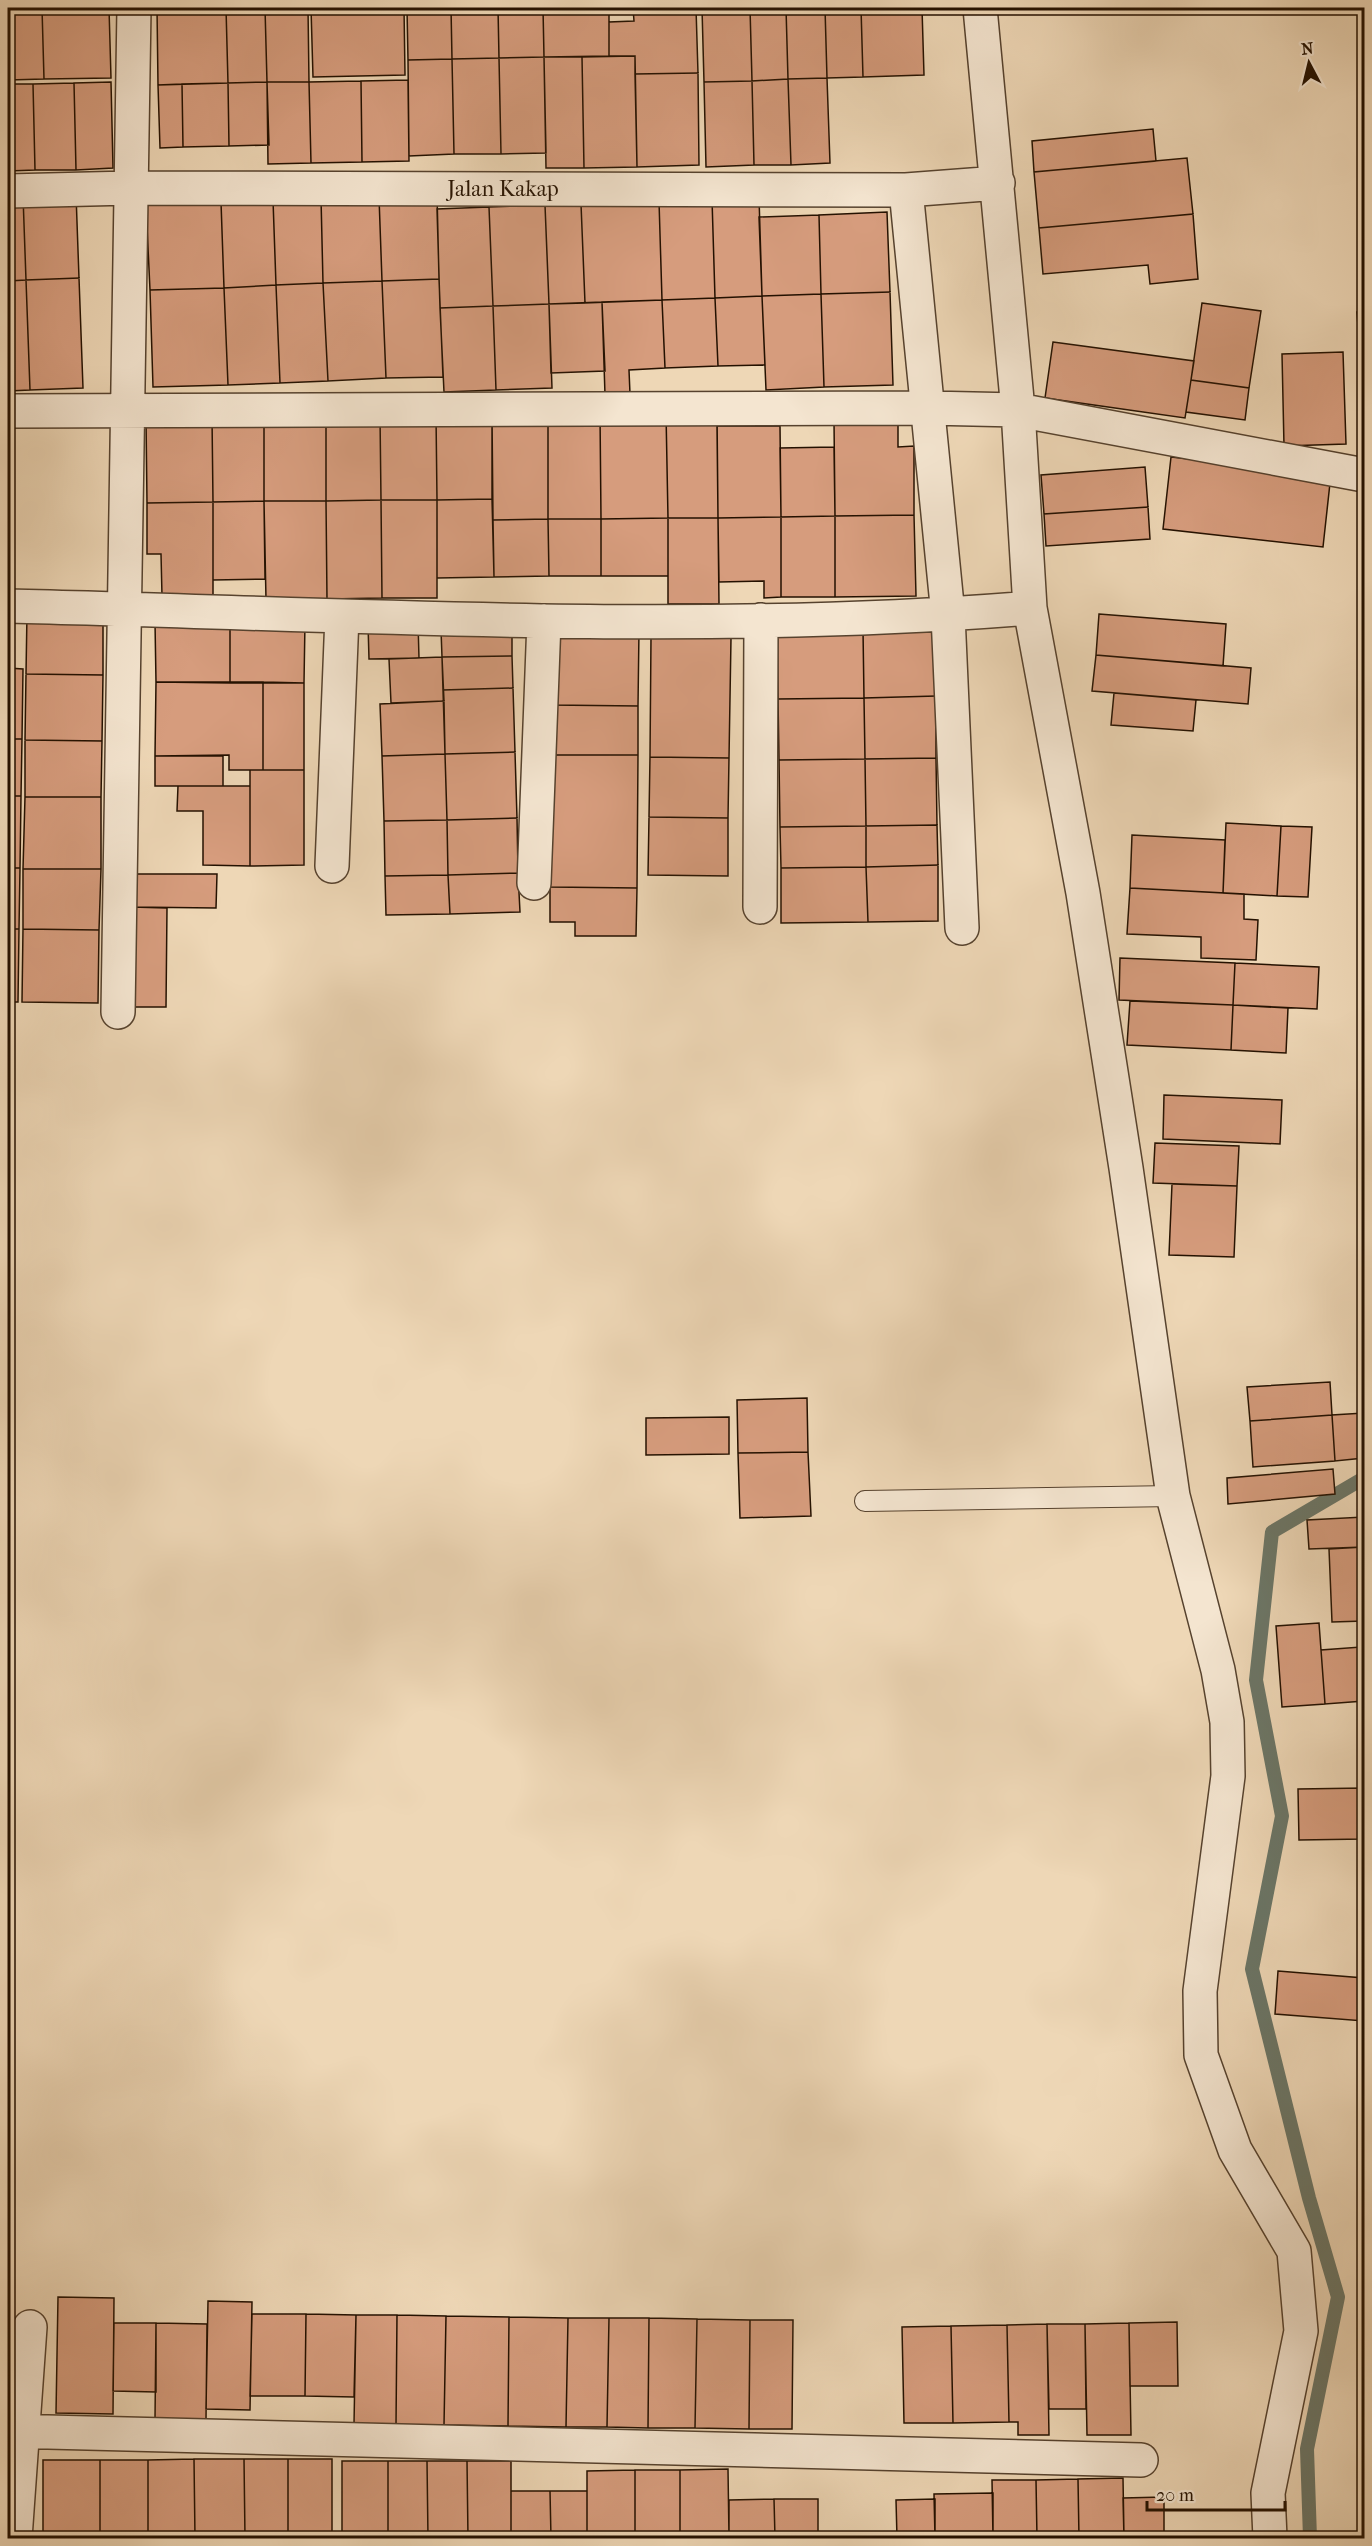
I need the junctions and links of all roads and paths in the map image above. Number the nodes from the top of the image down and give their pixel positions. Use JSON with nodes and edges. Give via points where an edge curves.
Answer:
{"nodes":[{"id":1,"x":134,"y":8,"type":"edge"},
{"id":2,"x":980,"y":8,"type":"edge"},
{"id":3,"x":998,"y":183,"type":"junction"},
{"id":4,"x":130,"y":188,"type":"junction"},
{"id":5,"x":906,"y":190,"type":"junction"},
{"id":6,"x":8,"y":191,"type":"edge"},
{"id":7,"x":928,"y":408,"type":"junction"},
{"id":8,"x":128,"y":410,"type":"junction"},
{"id":9,"x":1018,"y":410,"type":"junction"},
{"id":10,"x":8,"y":411,"type":"edge"},
{"id":11,"x":1365,"y":475,"type":"edge"},
{"id":12,"x":8,"y":606,"type":"edge"},
{"id":13,"x":1030,"y":608,"type":"junction"},
{"id":14,"x":126,"y":609,"type":"junction"},
{"id":15,"x":948,"y":615,"type":"junction"},
{"id":16,"x":342,"y":616,"type":"junction"},
{"id":17,"x":761,"y":620,"type":"junction"},
{"id":18,"x":544,"y":621,"type":"junction"},
{"id":19,"x":332,"y":866,"type":"dead end"},
{"id":20,"x":534,"y":883,"type":"dead end"},
{"id":21,"x":760,"y":907,"type":"dead end"},
{"id":22,"x":962,"y":928,"type":"dead end"},
{"id":23,"x":118,"y":1012,"type":"dead end"},
{"id":24,"x":1173,"y":1496,"type":"junction"},
{"id":25,"x":865,"y":1501,"type":"dead end"},
{"id":26,"x":30,"y":2327,"type":"dead end"},
{"id":27,"x":15,"y":2431,"type":"edge"},
{"id":28,"x":1141,"y":2460,"type":"dead end"},
{"id":29,"x":15,"y":2538,"type":"edge"},
{"id":30,"x":1270,"y":2538,"type":"edge"}],
"edges":[{"from":1,"to":4,"type":"street"},
{"from":2,"to":3,"type":"street"},
{"from":3,"to":5,"type":"street","name":"Jalan Kakap"},
{"from":3,"to":9,"type":"street"},
{"from":4,"to":5,"type":"street","name":"Jalan Kakap"},
{"from":4,"to":6,"type":"street","name":"Jalan Kakap"},
{"from":4,"to":8,"type":"street"},
{"from":5,"to":7,"type":"street"},
{"from":7,"to":8,"type":"street"},
{"from":7,"to":9,"type":"street"},
{"from":7,"to":15,"type":"street"},
{"from":8,"to":10,"type":"street"},
{"from":8,"to":14,"type":"street"},
{"from":9,"to":11,"type":"street"},
{"from":9,"to":13,"type":"street"},
{"from":12,"to":14,"type":"street"},
{"from":13,"to":15,"type":"street"},
{"from":13,"to":24,"type":"street","via":[[1083,893]]},
{"from":14,"to":16,"type":"street"},
{"from":14,"to":23,"type":"street"},
{"from":15,"to":17,"type":"street"},
{"from":15,"to":22,"type":"street"},
{"from":16,"to":18,"type":"street"},
{"from":16,"to":19,"type":"street"},
{"from":17,"to":18,"type":"street"},
{"from":17,"to":21,"type":"street"},
{"from":18,"to":20,"type":"street"},
{"from":24,"to":25,"type":"lane"},
{"from":24,"to":30,"type":"street","via":[[1218,1670],[1227,1722],[1228,1776],[1200,1991],[1201,2055],[1235,2150],[1294,2251],[1301,2331],[1268,2493]]},
{"from":26,"to":27,"type":"street"},
{"from":27,"to":28,"type":"street"},
{"from":27,"to":29,"type":"street"}]}
